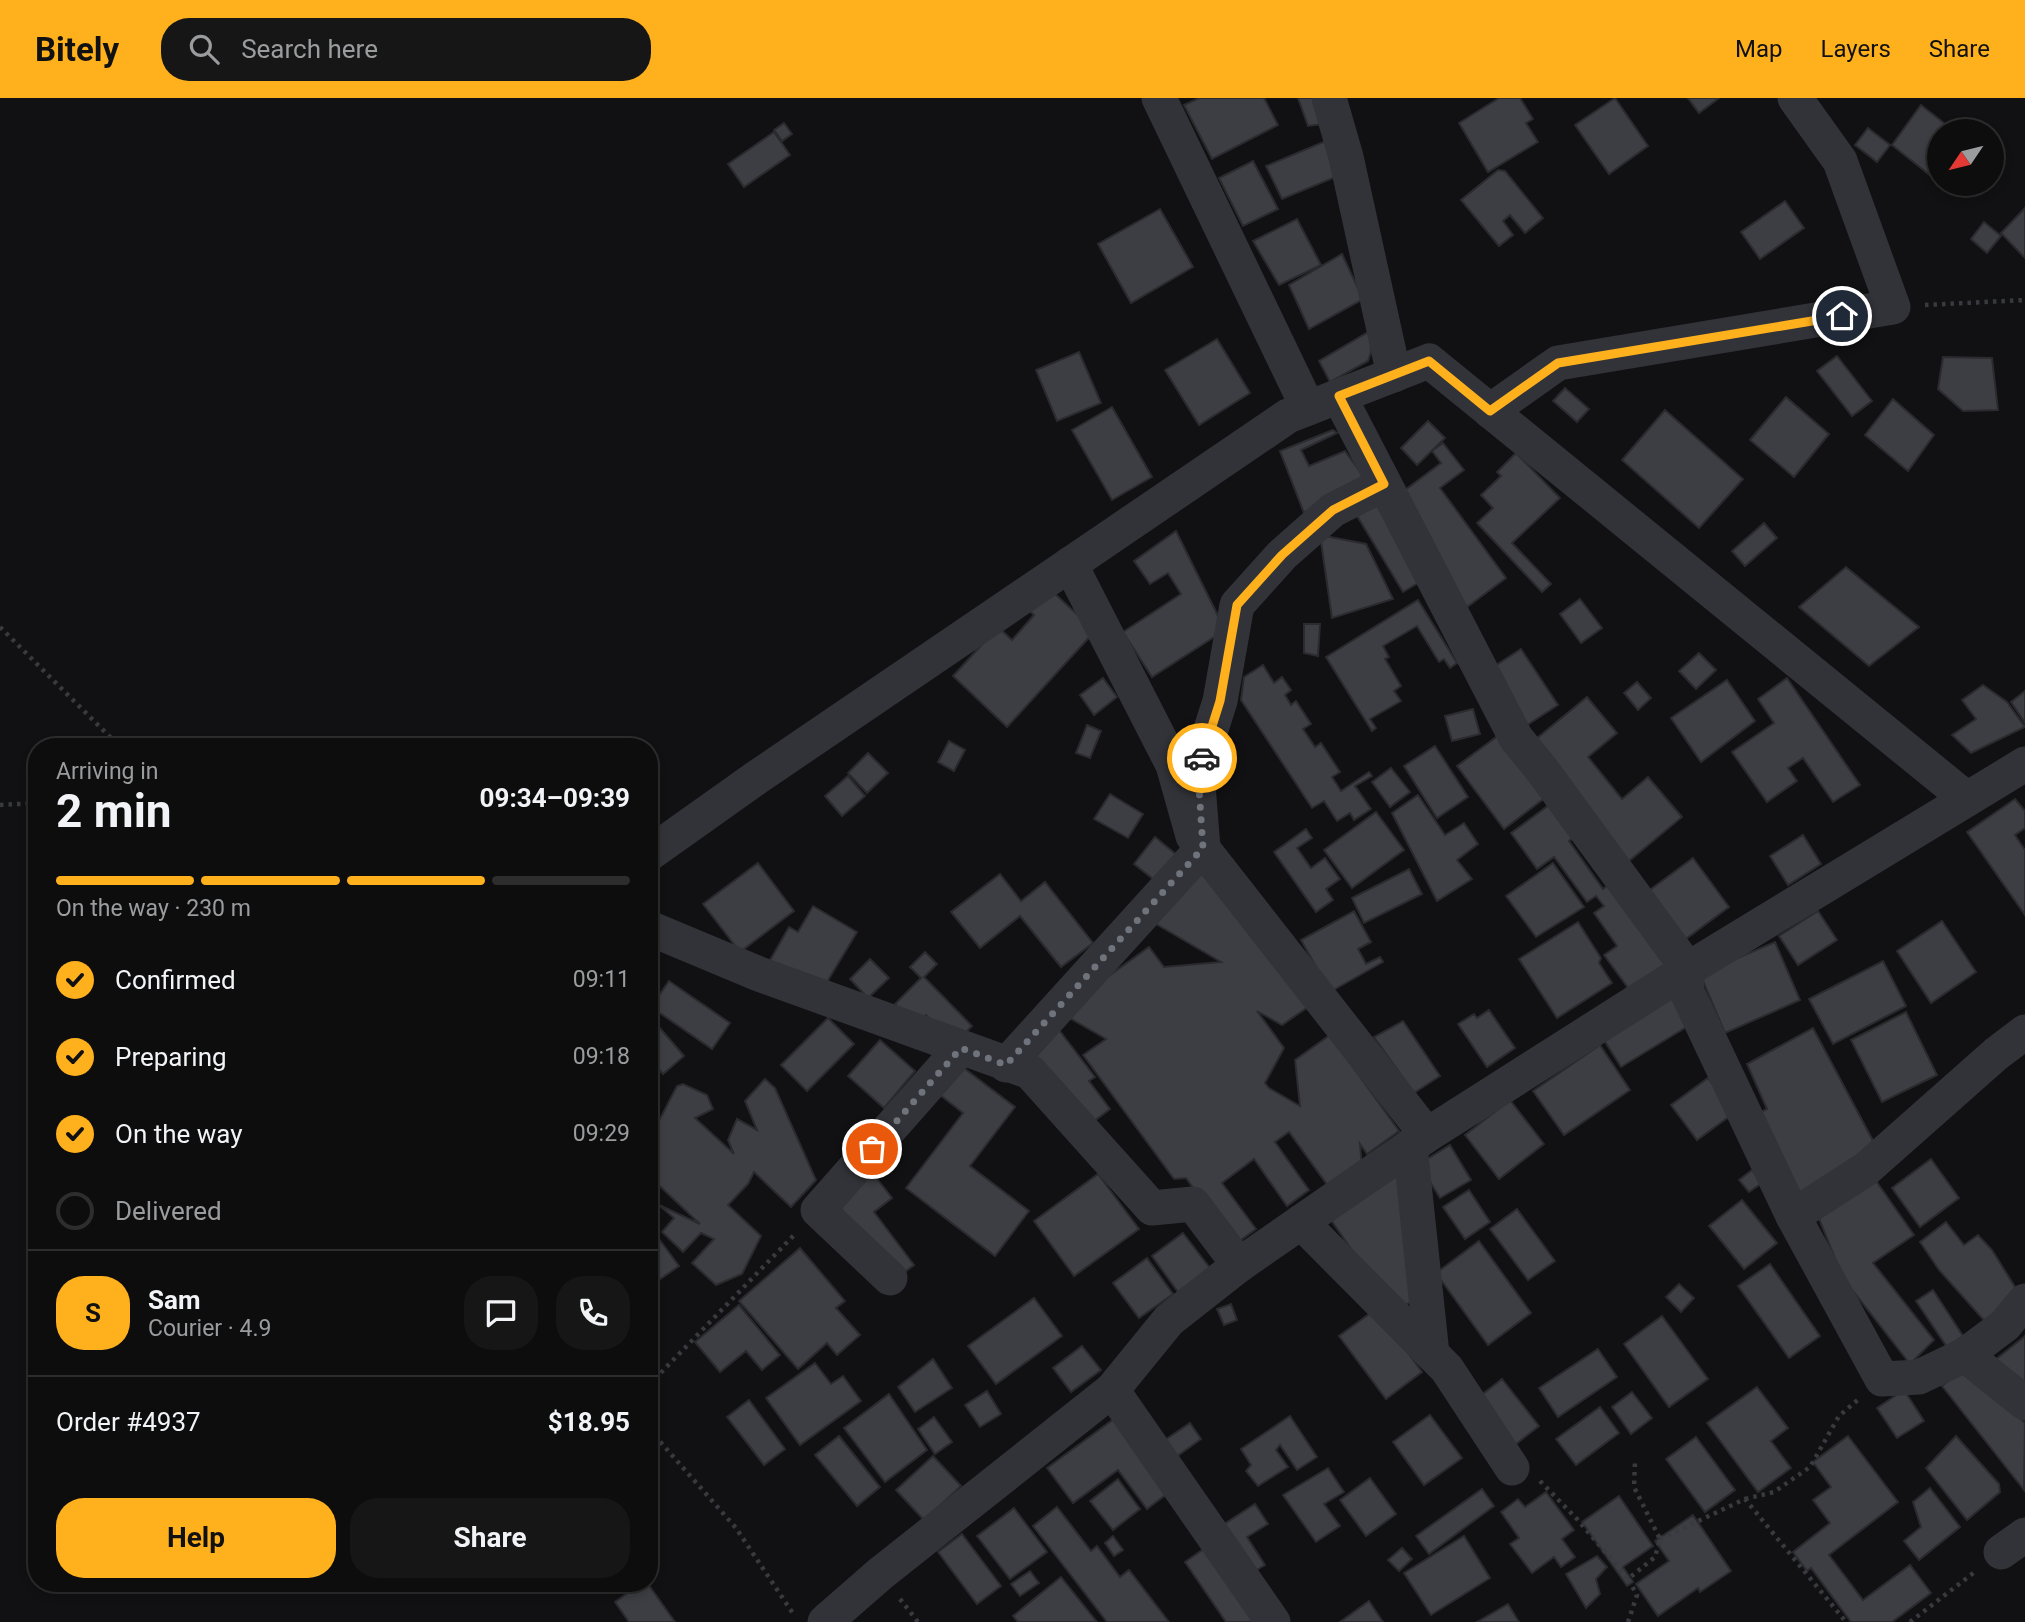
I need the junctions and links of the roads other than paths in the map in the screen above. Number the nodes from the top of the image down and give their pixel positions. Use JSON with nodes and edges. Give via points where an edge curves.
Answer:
{"nodes":[{"id":1,"x":1159,"y":98,"type":"edge"},
{"id":2,"x":1329,"y":98,"type":"edge"},
{"id":3,"x":1795,"y":98,"type":"edge"},
{"id":4,"x":1394,"y":375,"type":"junction"},
{"id":5,"x":1323,"y":402,"type":"junction"},
{"id":6,"x":1490,"y":411,"type":"junction"},
{"id":7,"x":1384,"y":484,"type":"junction"},
{"id":8,"x":1070,"y":564,"type":"junction"},
{"id":9,"x":2025,"y":764,"type":"edge"},
{"id":10,"x":1967,"y":799,"type":"junction"},
{"id":11,"x":658,"y":848,"type":"edge"},
{"id":12,"x":1203,"y":848,"type":"junction"},
{"id":13,"x":658,"y":932,"type":"edge"},
{"id":14,"x":1688,"y":969,"type":"junction"},
{"id":15,"x":2025,"y":1032,"type":"edge"},
{"id":16,"x":961,"y":1048,"type":"junction"},
{"id":17,"x":1006,"y":1065,"type":"junction"},
{"id":18,"x":1419,"y":1141,"type":"junction"},
{"id":19,"x":1793,"y":1216,"type":"junction"},
{"id":20,"x":1301,"y":1222,"type":"junction"},
{"id":21,"x":1239,"y":1265,"type":"junction"},
{"id":22,"x":890,"y":1278,"type":"dead end"},
{"id":23,"x":2025,"y":1301,"type":"edge"},
{"id":24,"x":1432,"y":1354,"type":"junction"},
{"id":25,"x":1965,"y":1355,"type":"junction"},
{"id":26,"x":1112,"y":1390,"type":"junction"},
{"id":27,"x":2025,"y":1403,"type":"edge"},
{"id":28,"x":1512,"y":1468,"type":"road end"},
{"id":29,"x":825,"y":1622,"type":"edge"},
{"id":30,"x":1273,"y":1622,"type":"edge"}],
"edges":[{"from":1,"to":5,"type":"street"},
{"from":2,"to":4,"type":"street"},
{"from":3,"to":6,"type":"street","via":[[1840,161],[1894,307],[1558,363]]},
{"from":4,"to":5,"type":"street"},
{"from":4,"to":6,"type":"street","via":[[1429,361]]},
{"from":5,"to":7,"type":"street"},
{"from":5,"to":8,"type":"street","via":[[1288,416]]},
{"from":6,"to":10,"type":"street"},
{"from":7,"to":12,"type":"street","via":[[1333,510],[1282,555],[1237,605],[1220,701],[1198,773]]},
{"from":7,"to":14,"type":"street","via":[[1516,738]]},
{"from":8,"to":11,"type":"street"},
{"from":8,"to":12,"type":"street","via":[[1173,765],[1193,836]]},
{"from":9,"to":10,"type":"street"},
{"from":10,"to":14,"type":"street"},
{"from":12,"to":17,"type":"street"},
{"from":12,"to":18,"type":"street"},
{"from":13,"to":16,"type":"street"},
{"from":14,"to":18,"type":"street"},
{"from":14,"to":19,"type":"street","via":[[1686,990]]},
{"from":15,"to":19,"type":"street","via":[[1866,1169]]},
{"from":16,"to":17,"type":"street"},
{"from":16,"to":22,"type":"street","via":[[818,1210]]},
{"from":17,"to":21,"type":"street","via":[[1030,1072],[1152,1208],[1193,1204]]},
{"from":18,"to":20,"type":"street"},
{"from":18,"to":24,"type":"street"},
{"from":19,"to":25,"type":"street","via":[[1882,1380],[1919,1377]]},
{"from":20,"to":21,"type":"street"},
{"from":20,"to":24,"type":"street"},
{"from":21,"to":26,"type":"street","via":[[1169,1320]]},
{"from":23,"to":25,"type":"street","via":[[2005,1325]]},
{"from":24,"to":28,"type":"street","via":[[1447,1369]]},
{"from":25,"to":27,"type":"street"},
{"from":26,"to":29,"type":"street"},
{"from":26,"to":30,"type":"street"}]}
